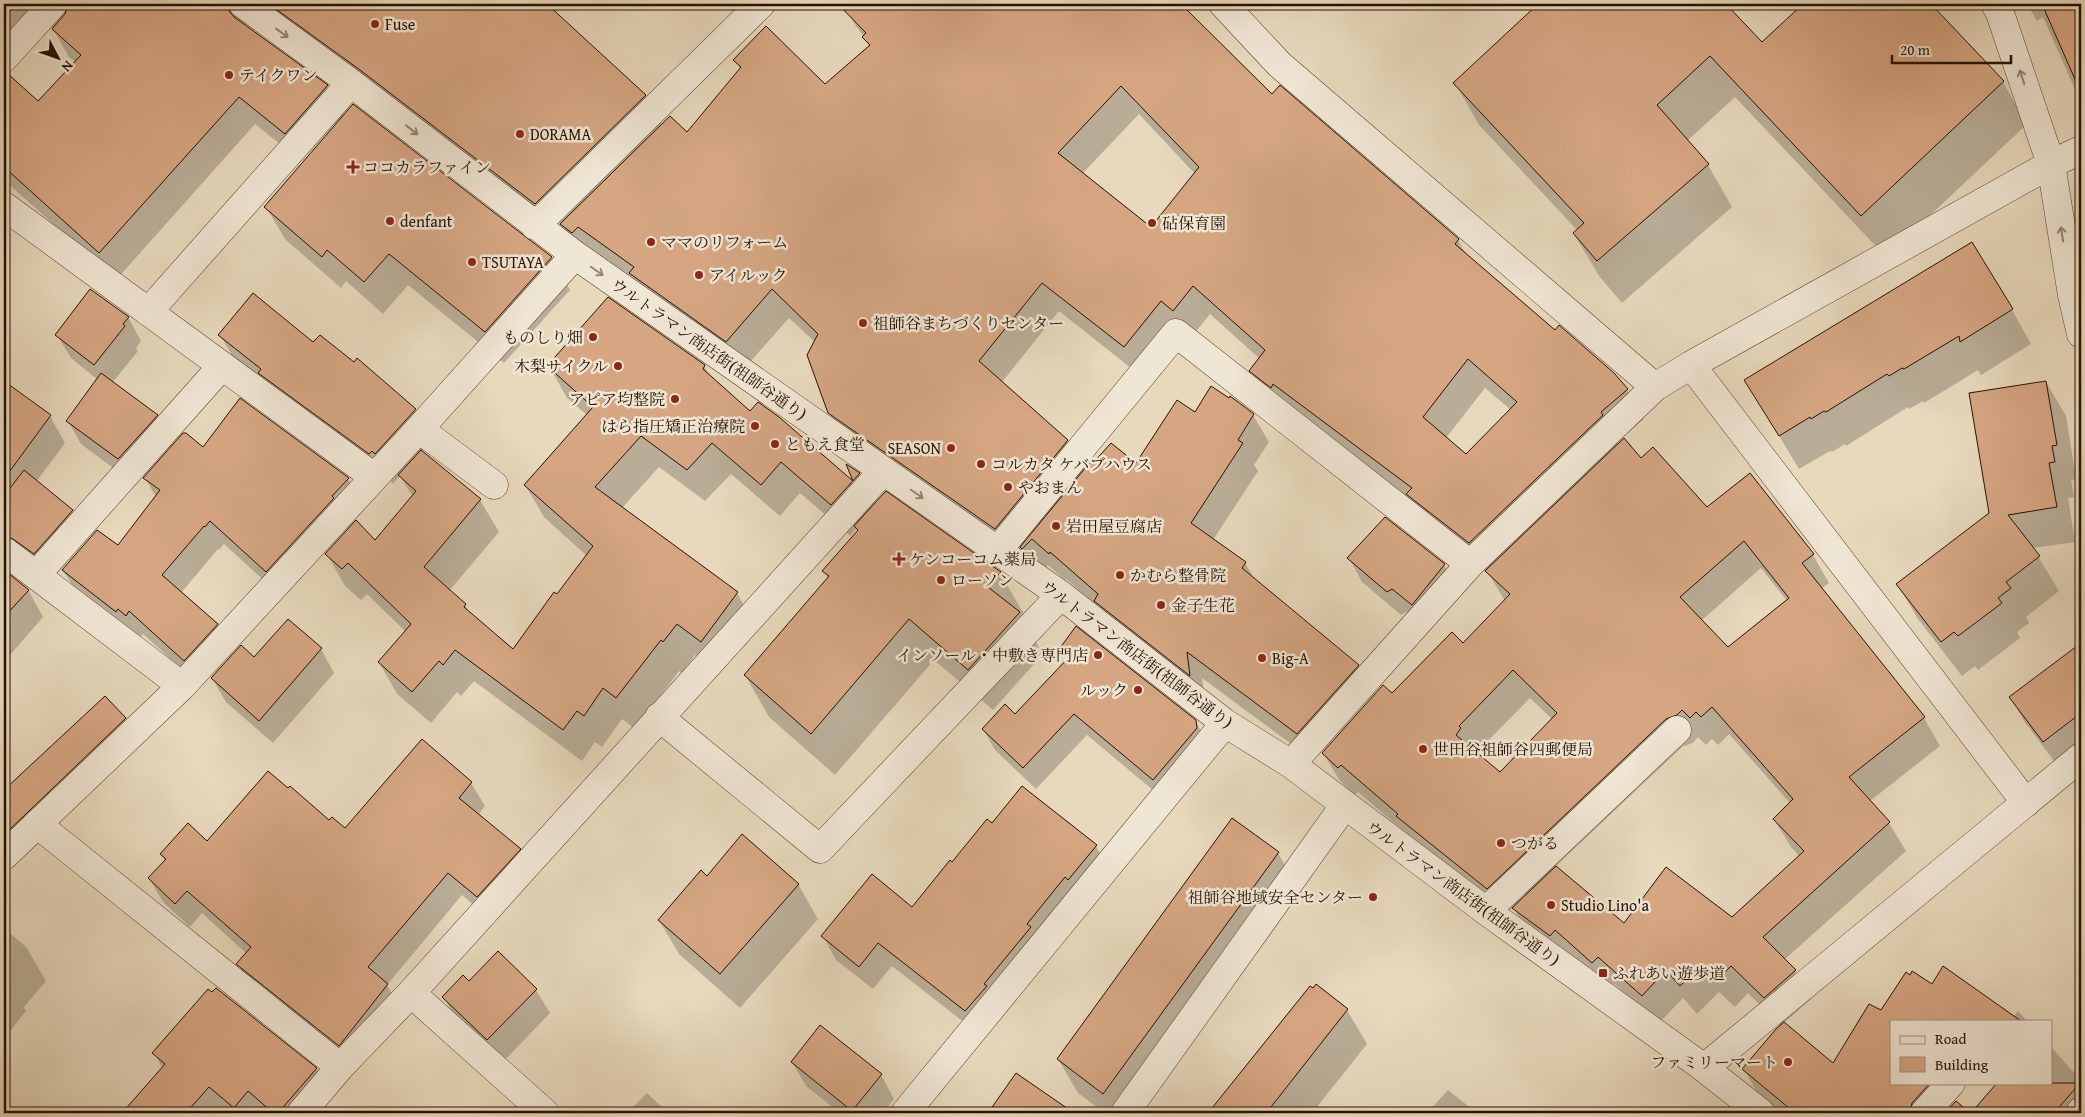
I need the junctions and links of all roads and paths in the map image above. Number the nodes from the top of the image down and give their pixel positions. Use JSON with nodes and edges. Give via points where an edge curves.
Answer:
{"nodes":[{"id":1,"x":53,"y":4,"type":"edge"},
{"id":2,"x":243,"y":4,"type":"edge"},
{"id":3,"x":761,"y":4,"type":"edge"},
{"id":4,"x":1223,"y":4,"type":"edge"},
{"id":5,"x":1996,"y":4,"type":"edge"},
{"id":6,"x":4,"y":58,"type":"edge"},
{"id":7,"x":351,"y":83,"type":"junction"},
{"id":8,"x":2081,"y":150,"type":"edge"},
{"id":9,"x":2051,"y":164,"type":"junction"},
{"id":10,"x":4,"y":206,"type":"edge"},
{"id":11,"x":535,"y":226,"type":"junction"},
{"id":12,"x":575,"y":255,"type":"junction"},
{"id":13,"x":148,"y":312,"type":"junction"},
{"id":14,"x":2081,"y":334,"type":"edge"},
{"id":15,"x":1691,"y":365,"type":"junction"},
{"id":16,"x":222,"y":366,"type":"junction"},
{"id":17,"x":1655,"y":387,"type":"junction"},
{"id":18,"x":419,"y":429,"type":"junction"},
{"id":19,"x":883,"y":471,"type":"junction"},
{"id":20,"x":374,"y":477,"type":"junction"},
{"id":21,"x":494,"y":485,"type":"dead end"},
{"id":22,"x":998,"y":550,"type":"junction"},
{"id":23,"x":4,"y":551,"type":"edge"},
{"id":24,"x":1470,"y":564,"type":"junction"},
{"id":25,"x":36,"y":576,"type":"junction"},
{"id":26,"x":1061,"y":595,"type":"junction"},
{"id":27,"x":182,"y":686,"type":"junction"},
{"id":28,"x":658,"y":717,"type":"junction"},
{"id":29,"x":1226,"y":723,"type":"junction"},
{"id":30,"x":1677,"y":730,"type":"dead end"},
{"id":31,"x":2081,"y":758,"type":"edge"},
{"id":32,"x":1291,"y":764,"type":"junction"},
{"id":33,"x":2026,"y":803,"type":"junction"},
{"id":34,"x":1344,"y":806,"type":"junction"},
{"id":35,"x":37,"y":824,"type":"junction"},
{"id":36,"x":4,"y":856,"type":"edge"},
{"id":37,"x":1486,"y":912,"type":"junction"},
{"id":38,"x":411,"y":993,"type":"junction"},
{"id":39,"x":340,"y":1067,"type":"junction"},
{"id":40,"x":1704,"y":1068,"type":"junction"},
{"id":41,"x":1949,"y":1084,"type":"edge"},
{"id":42,"x":301,"y":1113,"type":"edge"},
{"id":43,"x":545,"y":1113,"type":"edge"},
{"id":44,"x":905,"y":1113,"type":"edge"},
{"id":45,"x":1125,"y":1113,"type":"edge"},
{"id":46,"x":1761,"y":1113,"type":"edge"},
{"id":47,"x":1924,"y":1113,"type":"edge"}],
"edges":[{"from":1,"to":6,"type":"street"},
{"from":2,"to":7,"type":"street","name":"ウルトラマン商店街(祖師谷通り)","one_way":true},
{"from":3,"to":11,"type":"street"},
{"from":4,"to":17,"type":"street","via":[[1279,64]]},
{"from":9,"to":5,"type":"street","one_way":true},
{"from":7,"to":11,"type":"street","name":"ウルトラマン商店街(祖師谷通り)","one_way":true},
{"from":7,"to":13,"type":"street"},
{"from":8,"to":9,"type":"street"},
{"from":14,"to":9,"type":"street","one_way":true},
{"from":9,"to":15,"type":"street"},
{"from":10,"to":13,"type":"street"},
{"from":11,"to":12,"type":"street","name":"ウルトラマン商店街(祖師谷通り)"},
{"from":12,"to":18,"type":"street"},
{"from":12,"to":19,"type":"street","name":"ウルトラマン商店街(祖師谷通り)","one_way":true},
{"from":13,"to":16,"type":"street"},
{"from":15,"to":17,"type":"street"},
{"from":15,"to":33,"type":"street"},
{"from":16,"to":20,"type":"street"},
{"from":16,"to":25,"type":"street"},
{"from":17,"to":24,"type":"street"},
{"from":18,"to":20,"type":"street"},
{"from":18,"to":21,"type":"street"},
{"from":19,"to":22,"type":"street","name":"ウルトラマン商店街(祖師谷通り)","one_way":true},
{"from":19,"to":28,"type":"street"},
{"from":20,"to":27,"type":"street"},
{"from":22,"to":24,"type":"street","via":[[1176,333]]},
{"from":22,"to":26,"type":"street","name":"ウルトラマン商店街(祖師谷通り)"},
{"from":23,"to":25,"type":"street"},
{"from":24,"to":32,"type":"street"},
{"from":25,"to":27,"type":"street"},
{"from":26,"to":28,"type":"street","via":[[820,849]]},
{"from":26,"to":29,"type":"street","name":"ウルトラマン商店街(祖師谷通り)"},
{"from":27,"to":35,"type":"street"},
{"from":28,"to":38,"type":"street"},
{"from":29,"to":32,"type":"street","name":"ウルトラマン商店街(祖師谷通り)"},
{"from":29,"to":44,"type":"street"},
{"from":30,"to":37,"type":"street"},
{"from":31,"to":33,"type":"street"},
{"from":32,"to":34,"type":"street","name":"ウルトラマン商店街(祖師谷通り)"},
{"from":33,"to":40,"type":"street"},
{"from":34,"to":37,"type":"street","name":"ウルトラマン商店街(祖師谷通り)"},
{"from":34,"to":45,"type":"street"},
{"from":35,"to":36,"type":"street"},
{"from":35,"to":39,"type":"street"},
{"from":37,"to":40,"type":"street","name":"ウルトラマン商店街(祖師谷通り)"},
{"from":38,"to":39,"type":"street"},
{"from":38,"to":43,"type":"street"},
{"from":39,"to":42,"type":"street"},
{"from":40,"to":46,"type":"street","name":"ウルトラマン商店街(祖師谷通り)"},
{"from":41,"to":47,"type":"street"}]}
